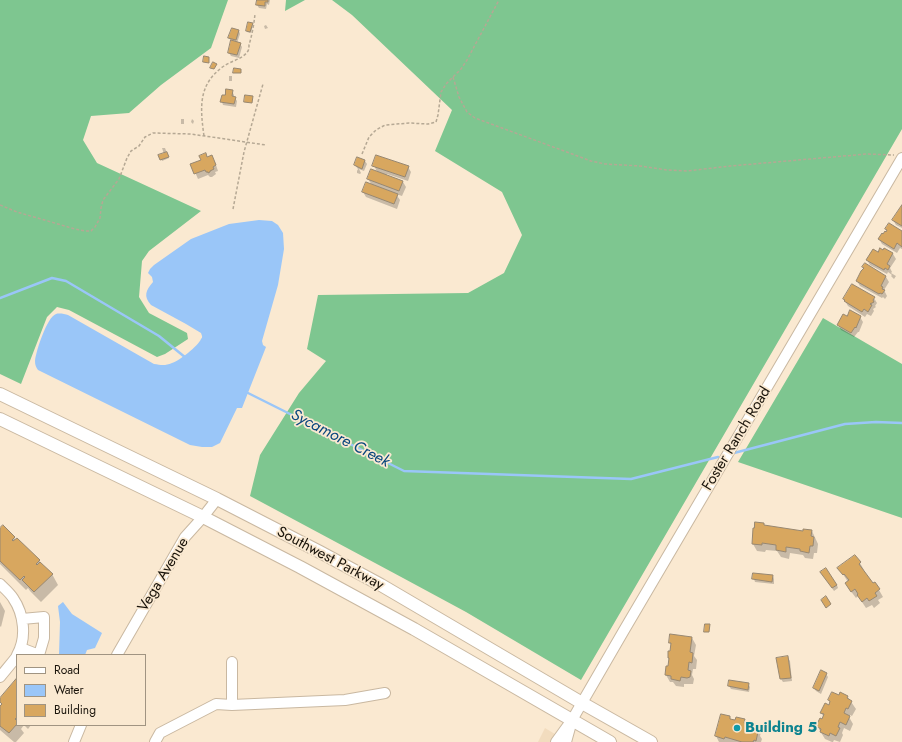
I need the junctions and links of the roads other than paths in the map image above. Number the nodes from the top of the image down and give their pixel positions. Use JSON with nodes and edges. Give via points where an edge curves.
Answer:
{"nodes":[{"id":1,"x":899,"y":156,"type":"edge"},
{"id":2,"x":0,"y":394,"type":"edge"},
{"id":3,"x":0,"y":419,"type":"edge"},
{"id":4,"x":217,"y":499,"type":"junction"},
{"id":5,"x":203,"y":518,"type":"junction"},
{"id":6,"x":0,"y":584,"type":"edge"},
{"id":7,"x":22,"y":619,"type":"junction"},
{"id":8,"x":18,"y":653,"type":"edge"},
{"id":9,"x":29,"y":654,"type":"edge"},
{"id":10,"x":40,"y":654,"type":"edge"},
{"id":11,"x":118,"y":654,"type":"edge"},
{"id":12,"x":16,"y":656,"type":"edge"},
{"id":13,"x":232,"y":662,"type":"dead end"},
{"id":14,"x":0,"y":677,"type":"edge"},
{"id":15,"x":385,"y":693,"type":"dead end"},
{"id":16,"x":582,"y":703,"type":"junction"},
{"id":17,"x":232,"y":705,"type":"junction"},
{"id":18,"x":572,"y":720,"type":"junction"},
{"id":19,"x":81,"y":726,"type":"edge"},
{"id":20,"x":74,"y":742,"type":"edge"},
{"id":21,"x":155,"y":742,"type":"edge"},
{"id":22,"x":556,"y":742,"type":"edge"},
{"id":23,"x":566,"y":742,"type":"edge"},
{"id":24,"x":610,"y":742,"type":"edge"},
{"id":25,"x":651,"y":742,"type":"edge"}],
"edges":[{"from":1,"to":16,"type":"street","name":"Foster Ranch Road"},
{"from":2,"to":4,"type":"main road","name":"Southwest Parkway"},
{"from":3,"to":5,"type":"main road","name":"Southwest Parkway"},
{"from":4,"to":5,"type":"street","name":"Vega Avenue"},
{"from":4,"to":16,"type":"main road","name":"Southwest Parkway","via":[[381,585]]},
{"from":5,"to":11,"type":"street","name":"Vega Avenue","via":[[185,537]]},
{"from":5,"to":18,"type":"main road","name":"Southwest Parkway","via":[[414,629]]},
{"from":6,"to":7,"type":"street","via":[[13,597]]},
{"from":7,"to":8,"type":"street","via":[[23,635]]},
{"from":7,"to":10,"type":"street","via":[[44,617],[44,638]]},
{"from":8,"to":9,"type":"street"},
{"from":12,"to":14,"type":"street"},
{"from":13,"to":17,"type":"street"},
{"from":15,"to":17,"type":"street","via":[[345,700]]},
{"from":16,"to":18,"type":"street","name":"Foster Ranch Road"},
{"from":16,"to":25,"type":"main road","name":"Southwest Parkway"},
{"from":17,"to":21,"type":"street","via":[[216,704],[160,733]]},
{"from":18,"to":22,"type":"street"},
{"from":18,"to":23,"type":"street"},
{"from":18,"to":24,"type":"main road","name":"Southwest Parkway"},
{"from":19,"to":20,"type":"street"}]}
